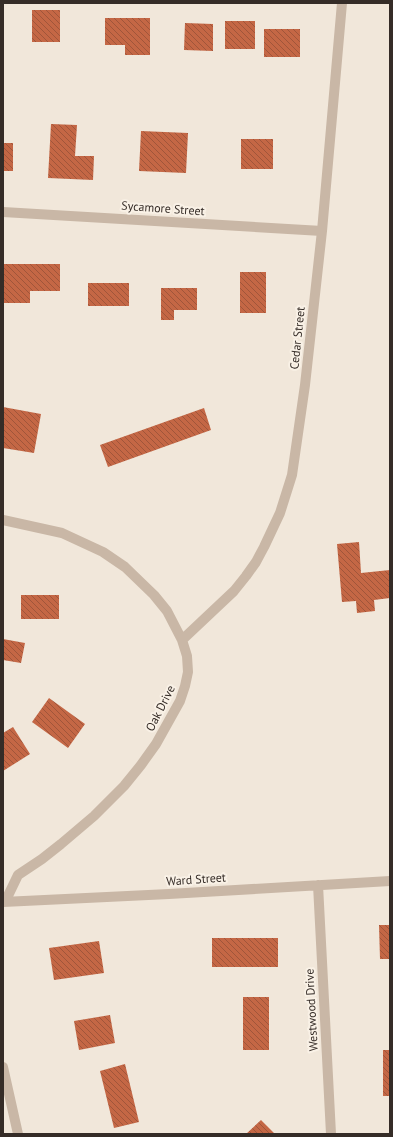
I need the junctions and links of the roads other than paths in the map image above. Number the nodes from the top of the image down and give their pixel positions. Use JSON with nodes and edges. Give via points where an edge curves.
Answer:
{"nodes":[{"id":1,"x":342,"y":3,"type":"edge"},
{"id":2,"x":3,"y":212,"type":"edge"},
{"id":3,"x":322,"y":231,"type":"junction"},
{"id":4,"x":3,"y":520,"type":"edge"},
{"id":5,"x":182,"y":640,"type":"junction"},
{"id":6,"x":390,"y":881,"type":"edge"},
{"id":7,"x":318,"y":885,"type":"junction"},
{"id":8,"x":4,"y":902,"type":"edge"},
{"id":9,"x":3,"y":1067,"type":"edge"},
{"id":10,"x":18,"y":1134,"type":"edge"},
{"id":11,"x":331,"y":1134,"type":"edge"}],
"edges":[{"from":1,"to":3,"type":"street","name":"Cedar Street"},
{"from":2,"to":3,"type":"street","name":"Sycamore Street"},
{"from":3,"to":5,"type":"street","name":"Cedar Street","via":[[292,475],[280,513],[264,547],[246,576],[234,591]]},
{"from":4,"to":5,"type":"street","name":"Oak Drive","via":[[62,533],[103,552],[125,567],[154,595],[167,611]]},
{"from":5,"to":8,"type":"street","name":"Oak Drive","via":[[187,656],[188,672],[185,686],[180,701],[156,744],[124,786],[94,816],[42,860],[18,874]]},
{"from":6,"to":7,"type":"street","name":"Ward Street"},
{"from":7,"to":8,"type":"street","name":"Ward Street"},
{"from":7,"to":11,"type":"street","name":"Westwood Drive"},
{"from":9,"to":10,"type":"street"}]}
